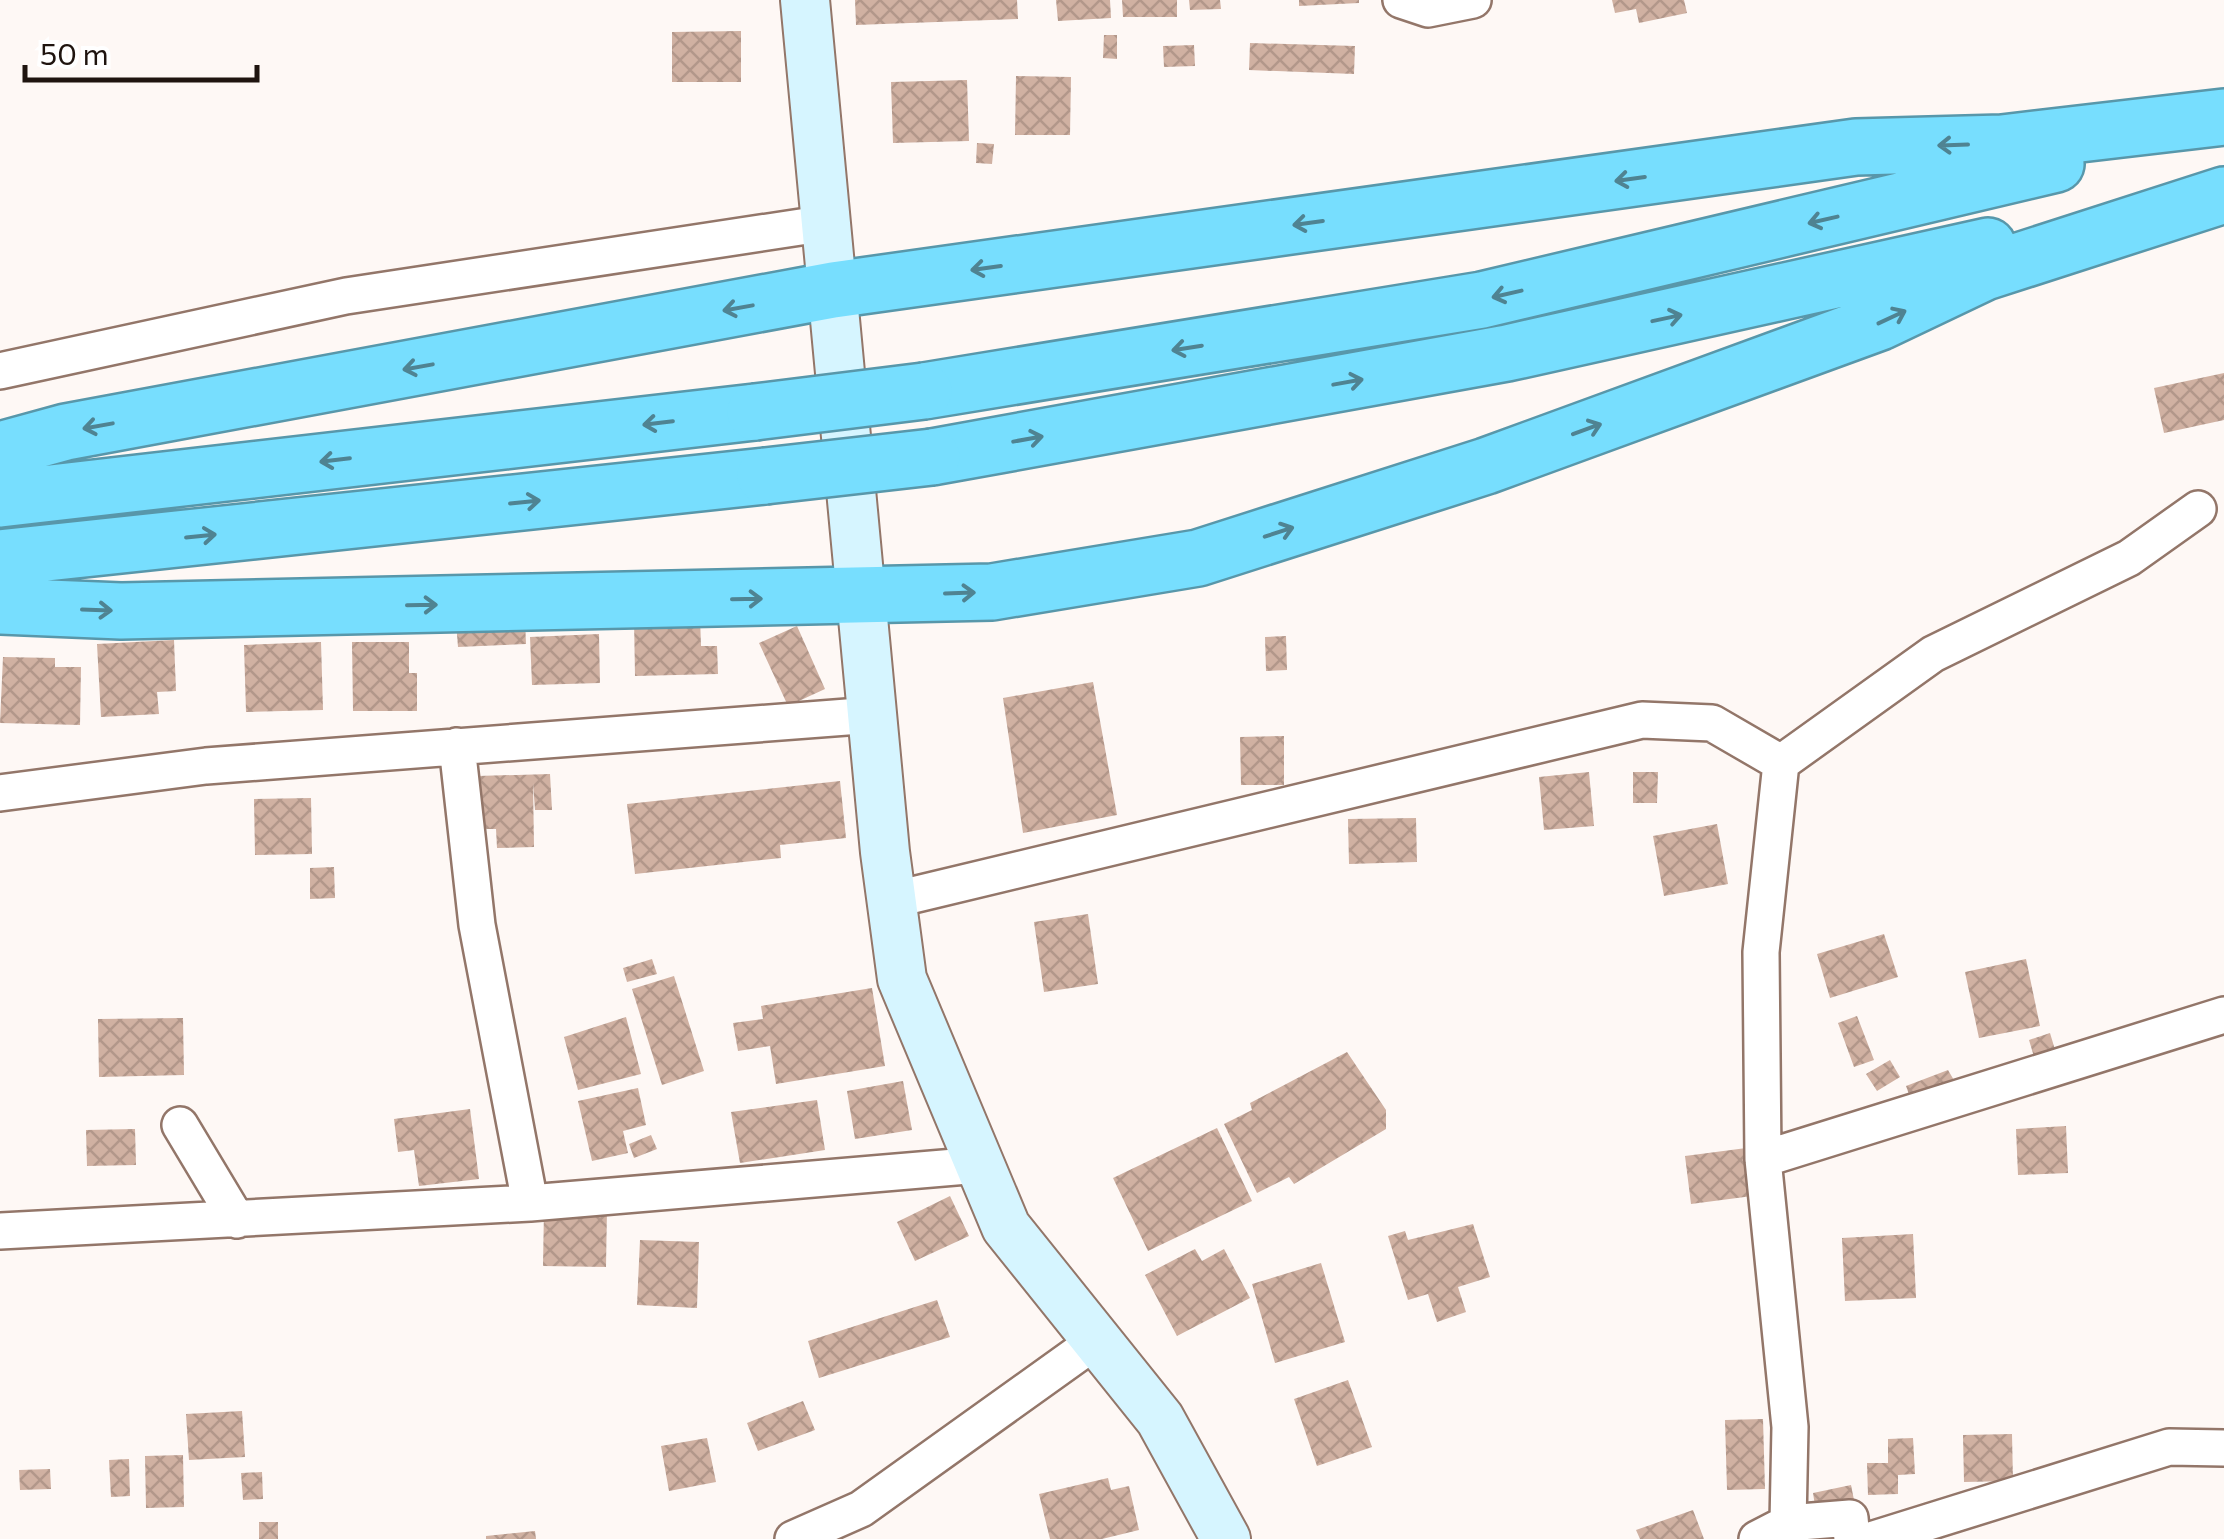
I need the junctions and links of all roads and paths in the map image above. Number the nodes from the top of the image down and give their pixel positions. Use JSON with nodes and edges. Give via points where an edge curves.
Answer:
{"nodes":[{"id":1,"x":805,"y":0,"type":"edge"},
{"id":2,"x":1401,"y":0,"type":"edge"},
{"id":3,"x":1473,"y":0,"type":"edge"},
{"id":4,"x":2224,"y":119,"type":"edge"},
{"id":5,"x":2224,"y":193,"type":"edge"},
{"id":6,"x":827,"y":223,"type":"junction"},
{"id":7,"x":834,"y":290,"type":"junction"},
{"id":8,"x":0,"y":371,"type":"edge"},
{"id":9,"x":0,"y":450,"type":"edge"},
{"id":10,"x":0,"y":499,"type":"edge"},
{"id":11,"x":2198,"y":510,"type":"dead end"},
{"id":12,"x":0,"y":558,"type":"edge"},
{"id":13,"x":863,"y":596,"type":"junction"},
{"id":14,"x":0,"y":606,"type":"edge"},
{"id":15,"x":873,"y":715,"type":"junction"},
{"id":16,"x":457,"y":746,"type":"junction"},
{"id":17,"x":1781,"y":762,"type":"junction"},
{"id":18,"x":0,"y":793,"type":"edge"},
{"id":19,"x":892,"y":900,"type":"junction"},
{"id":20,"x":2224,"y":1015,"type":"edge"},
{"id":21,"x":180,"y":1126,"type":"dead end"},
{"id":22,"x":1763,"y":1158,"type":"junction"},
{"id":23,"x":979,"y":1165,"type":"junction"},
{"id":24,"x":530,"y":1202,"type":"junction"},
{"id":25,"x":237,"y":1220,"type":"junction"},
{"id":26,"x":0,"y":1231,"type":"edge"},
{"id":27,"x":1097,"y":1340,"type":"junction"},
{"id":28,"x":2224,"y":1448,"type":"edge"},
{"id":29,"x":1772,"y":1531,"type":"edge"},
{"id":30,"x":793,"y":1539,"type":"edge"},
{"id":31,"x":1226,"y":1539,"type":"edge"},
{"id":32,"x":1852,"y":1539,"type":"edge"},
{"id":33,"x":1874,"y":1539,"type":"edge"}],
"edges":[{"from":1,"to":6,"type":"street"},
{"from":2,"to":3,"type":"street","via":[[1428,9]]},
{"from":4,"to":7,"type":"highway","one_way":true,"via":[[2002,143],[1856,148]]},
{"from":4,"to":10,"type":"highway","one_way":true,"bridge":true,"via":[[1482,300],[924,391]]},
{"from":12,"to":5,"type":"highway","one_way":true,"bridge":true,"via":[[932,456],[1508,353]]},
{"from":13,"to":5,"type":"highway","one_way":true,"via":[[992,592],[1198,558],[1486,466],[1880,322],[1986,272]]},
{"from":6,"to":7,"type":"street"},
{"from":6,"to":8,"type":"street","via":[[346,296]]},
{"from":7,"to":9,"type":"highway","one_way":true,"via":[[66,432]]},
{"from":7,"to":13,"type":"street"},
{"from":11,"to":17,"type":"street","via":[[2129,558],[1932,654]]},
{"from":14,"to":13,"type":"highway","one_way":true,"via":[[121,611]]},
{"from":13,"to":15,"type":"street"},
{"from":15,"to":16,"type":"street"},
{"from":15,"to":19,"type":"street"},
{"from":16,"to":18,"type":"street","via":[[206,766]]},
{"from":16,"to":24,"type":"street","via":[[477,924]]},
{"from":17,"to":19,"type":"street","via":[[1712,723],[1642,720]]},
{"from":17,"to":22,"type":"street","via":[[1761,952]]},
{"from":19,"to":23,"type":"street","via":[[902,979]]},
{"from":20,"to":22,"type":"street"},
{"from":21,"to":25,"type":"street"},
{"from":22,"to":29,"type":"street","via":[[1790,1427]]},
{"from":23,"to":24,"type":"street"},
{"from":23,"to":27,"type":"street","via":[[1006,1228]]},
{"from":24,"to":25,"type":"street"},
{"from":25,"to":26,"type":"street"},
{"from":27,"to":30,"type":"street","via":[[861,1508]]},
{"from":27,"to":31,"type":"street","via":[[1160,1419]]},
{"from":28,"to":33,"type":"street","via":[[2169,1448]]},
{"from":29,"to":32,"type":"street","via":[[1850,1518]]}]}
